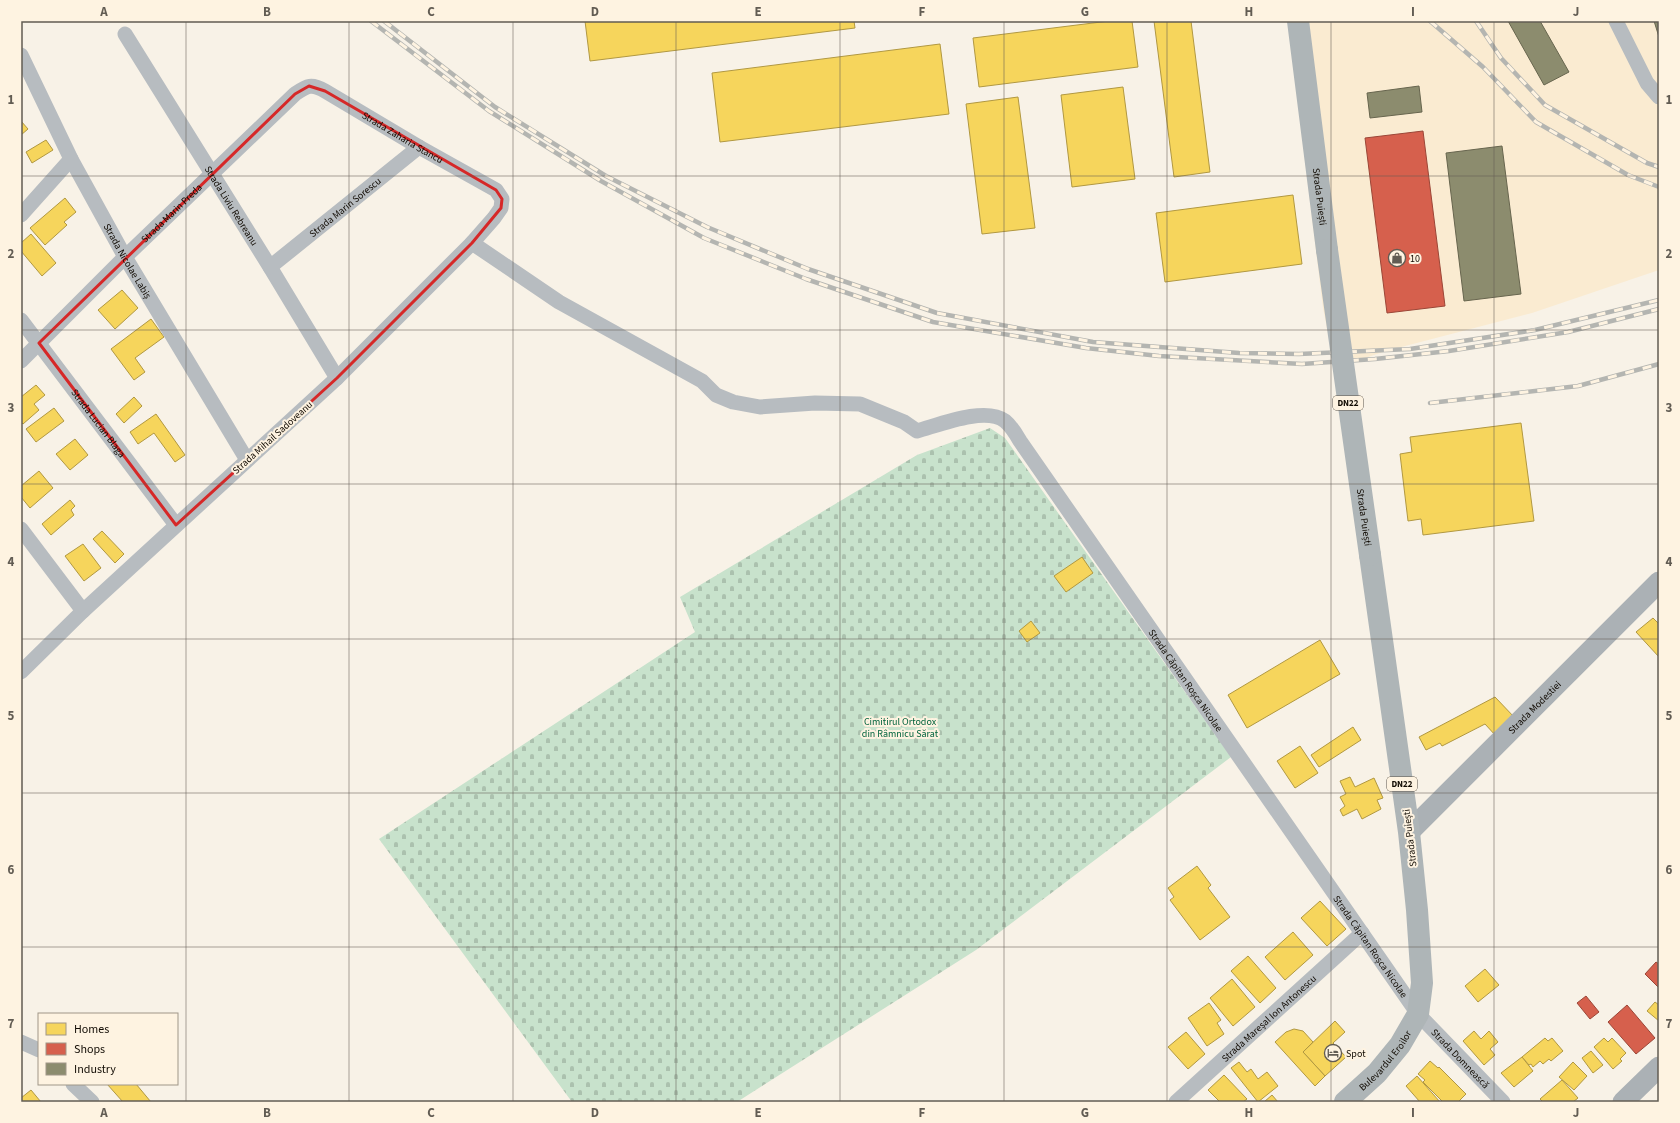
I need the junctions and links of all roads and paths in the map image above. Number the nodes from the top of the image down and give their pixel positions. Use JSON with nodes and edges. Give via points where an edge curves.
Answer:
{"nodes":[{"id":1,"x":1298,"y":21,"type":"edge"},
{"id":2,"x":1616,"y":21,"type":"edge"},
{"id":3,"x":125,"y":34,"type":"dead end"},
{"id":4,"x":21,"y":55,"type":"edge"},
{"id":5,"x":309,"y":86,"type":"joint"},
{"id":6,"x":1659,"y":97,"type":"edge"},
{"id":7,"x":419,"y":147,"type":"junction"},
{"id":8,"x":70,"y":160,"type":"junction"},
{"id":9,"x":212,"y":175,"type":"junction"},
{"id":10,"x":496,"y":190,"type":"joint"},
{"id":11,"x":21,"y":215,"type":"edge"},
{"id":12,"x":472,"y":243,"type":"junction"},
{"id":13,"x":125,"y":257,"type":"junction"},
{"id":14,"x":270,"y":267,"type":"junction"},
{"id":15,"x":21,"y":320,"type":"edge"},
{"id":16,"x":39,"y":343,"type":"junction"},
{"id":17,"x":21,"y":361,"type":"edge"},
{"id":18,"x":337,"y":378,"type":"junction"},
{"id":19,"x":247,"y":460,"type":"junction"},
{"id":20,"x":176,"y":525,"type":"junction"},
{"id":21,"x":21,"y":529,"type":"edge"},
{"id":22,"x":1659,"y":582,"type":"edge"},
{"id":23,"x":83,"y":611,"type":"junction"},
{"id":24,"x":21,"y":672,"type":"edge"},
{"id":25,"x":1409,"y":832,"type":"junction"},
{"id":26,"x":1362,"y":933,"type":"junction"},
{"id":27,"x":1418,"y":1014,"type":"junction"},
{"id":28,"x":21,"y":1042,"type":"edge"},
{"id":29,"x":38,"y":1050,"type":"edge"},
{"id":30,"x":1659,"y":1067,"type":"edge"},
{"id":31,"x":74,"y":1085,"type":"edge"},
{"id":32,"x":92,"y":1102,"type":"edge"},
{"id":33,"x":1176,"y":1102,"type":"edge"},
{"id":34,"x":1345,"y":1102,"type":"edge"},
{"id":35,"x":1503,"y":1102,"type":"edge"},
{"id":36,"x":1623,"y":1102,"type":"edge"}],
"edges":[{"from":1,"to":25,"type":"main road","name":"Strada Puiești","number":"DN22","bridge":true,"via":[[1327,250]]},
{"from":2,"to":6,"type":"street","via":[[1647,83]]},
{"from":3,"to":9,"type":"street","name":"Strada Liviu Rebreanu"},
{"from":4,"to":8,"type":"street","name":"Strada Nicolae Labiș"},
{"from":5,"to":7,"type":"street","name":"Strada Zaharia Stancu","via":[[321,88]]},
{"from":5,"to":9,"type":"street","name":"Strada Marin Preda","via":[[296,94]]},
{"from":7,"to":10,"type":"street","name":"Strada Zaharia Stancu"},
{"from":7,"to":14,"type":"street","name":"Strada Marin Sorescu"},
{"from":8,"to":11,"type":"street"},
{"from":8,"to":13,"type":"street","name":"Strada Nicolae Labiș"},
{"from":9,"to":13,"type":"street","name":"Strada Marin Preda"},
{"from":9,"to":14,"type":"street","name":"Strada Liviu Rebreanu"},
{"from":10,"to":12,"type":"street","name":"Strada Mihail Sadoveanu","via":[[502,199],[501,208]]},
{"from":12,"to":18,"type":"street","name":"Strada Mihail Sadoveanu"},
{"from":12,"to":26,"type":"street","name":"Strada Căpitan Roșca Nicolae","via":[[559,302],[702,380],[716,395],[733,402],[760,407],[815,403],[860,404],[904,422],[917,432],[968,417],[985,415],[1004,420]]},
{"from":13,"to":16,"type":"street","name":"Strada Marin Preda"},
{"from":13,"to":19,"type":"street","name":"Strada Nicolae Labiș"},
{"from":14,"to":18,"type":"street","name":"Strada Liviu Rebreanu"},
{"from":15,"to":16,"type":"street","name":"Strada Lucian Blaga"},
{"from":16,"to":17,"type":"street","name":"Strada Marin Preda"},
{"from":16,"to":20,"type":"street","name":"Strada Lucian Blaga"},
{"from":18,"to":19,"type":"street","name":"Strada Mihail Sadoveanu"},
{"from":19,"to":20,"type":"street","name":"Strada Mihail Sadoveanu"},
{"from":20,"to":23,"type":"street","name":"Strada Mihail Sadoveanu"},
{"from":21,"to":23,"type":"street"},
{"from":22,"to":25,"type":"street","name":"Strada Modestiei"},
{"from":23,"to":24,"type":"street","name":"Strada Mihail Sadoveanu"},
{"from":25,"to":27,"type":"main road","name":"Strada Puiești","number":"DN22","via":[[1422,983]]},
{"from":26,"to":27,"type":"street","name":"Strada Căpitan Roșca Nicolae"},
{"from":26,"to":33,"type":"street","name":"Strada Mareșal Ion Antonescu"},
{"from":27,"to":34,"type":"main road","name":"Bulevardul Eroilor","number":"DN22","via":[[1389,1059]]},
{"from":27,"to":35,"type":"street","name":"Strada Domnească"},
{"from":28,"to":29,"type":"street"},
{"from":30,"to":36,"type":"street"},
{"from":31,"to":32,"type":"street"}]}
